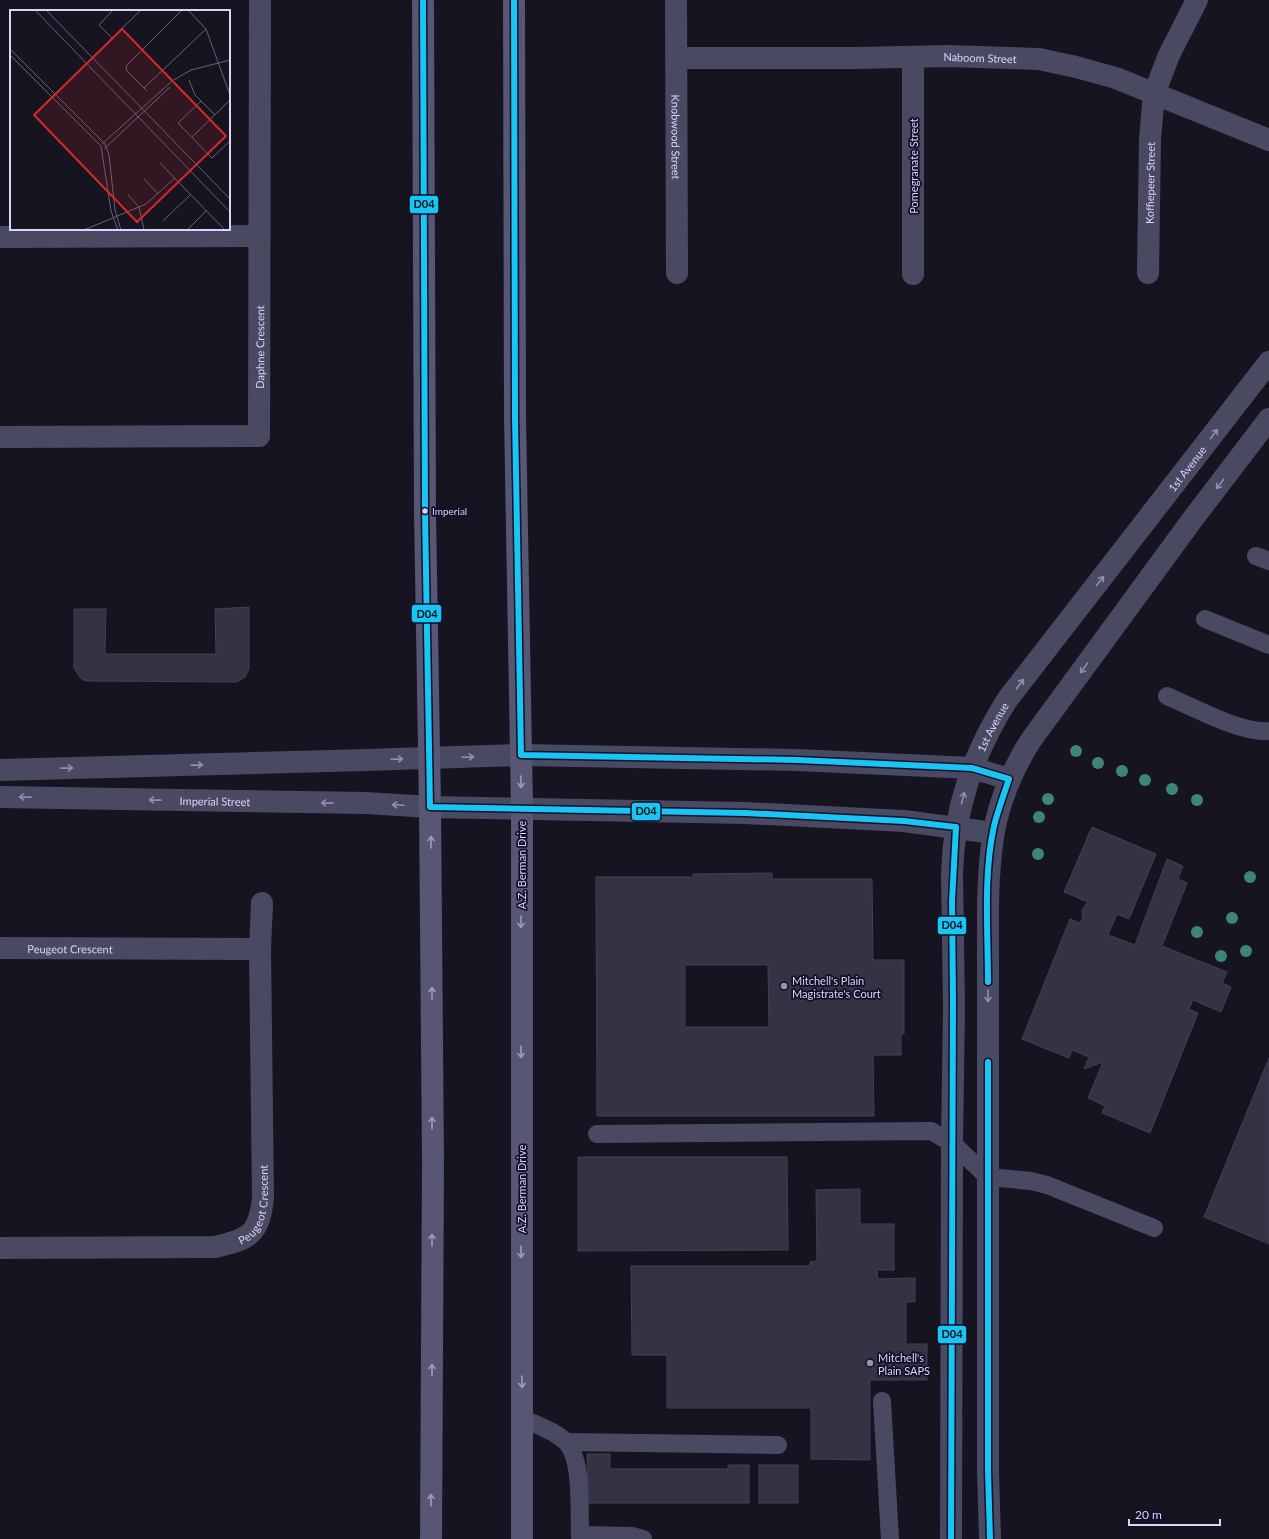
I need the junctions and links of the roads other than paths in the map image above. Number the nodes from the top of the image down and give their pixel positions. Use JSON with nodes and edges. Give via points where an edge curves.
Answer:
{"nodes":[{"id":1,"x":260,"y":0,"type":"edge"},
{"id":2,"x":423,"y":0,"type":"edge"},
{"id":3,"x":514,"y":0,"type":"edge"},
{"id":4,"x":676,"y":0,"type":"edge"},
{"id":5,"x":1197,"y":0,"type":"edge"},
{"id":6,"x":677,"y":58,"type":"junction"},
{"id":7,"x":913,"y":58,"type":"junction"},
{"id":8,"x":1154,"y":94,"type":"junction"},
{"id":9,"x":1269,"y":140,"type":"edge"},
{"id":10,"x":258,"y":236,"type":"junction"},
{"id":11,"x":0,"y":237,"type":"edge"},
{"id":12,"x":677,"y":273,"type":"dead end"},
{"id":13,"x":1148,"y":273,"type":"dead end"},
{"id":14,"x":913,"y":274,"type":"dead end"},
{"id":15,"x":1269,"y":362,"type":"edge"},
{"id":16,"x":1269,"y":420,"type":"edge"},
{"id":17,"x":0,"y":437,"type":"edge"},
{"id":18,"x":1205,"y":619,"type":"dead end"},
{"id":19,"x":1269,"y":645,"type":"edge"},
{"id":20,"x":1167,"y":696,"type":"dead end"},
{"id":21,"x":1269,"y":732,"type":"edge"},
{"id":22,"x":521,"y":755,"type":"junction"},
{"id":23,"x":429,"y":758,"type":"junction"},
{"id":24,"x":972,"y":768,"type":"junction"},
{"id":25,"x":0,"y":770,"type":"edge"},
{"id":26,"x":1009,"y":779,"type":"junction"},
{"id":27,"x":0,"y":797,"type":"edge"},
{"id":28,"x":430,"y":807,"type":"junction"},
{"id":29,"x":522,"y":809,"type":"junction"},
{"id":30,"x":956,"y":828,"type":"junction"},
{"id":31,"x":993,"y":833,"type":"junction"},
{"id":32,"x":262,"y":903,"type":"dead end"},
{"id":33,"x":0,"y":948,"type":"edge"},
{"id":34,"x":260,"y":949,"type":"junction"},
{"id":35,"x":597,"y":1134,"type":"dead end"},
{"id":36,"x":952,"y":1142,"type":"junction"},
{"id":37,"x":988,"y":1177,"type":"junction"},
{"id":38,"x":1154,"y":1228,"type":"dead end"},
{"id":39,"x":0,"y":1248,"type":"edge"},
{"id":40,"x":882,"y":1401,"type":"dead end"},
{"id":41,"x":522,"y":1418,"type":"junction"},
{"id":42,"x":566,"y":1442,"type":"junction"},
{"id":43,"x":778,"y":1445,"type":"dead end"},
{"id":44,"x":580,"y":1537,"type":"edge"},
{"id":45,"x":431,"y":1539,"type":"edge"},
{"id":46,"x":522,"y":1539,"type":"edge"},
{"id":47,"x":643,"y":1539,"type":"edge"},
{"id":48,"x":890,"y":1539,"type":"edge"},
{"id":49,"x":950,"y":1539,"type":"edge"},
{"id":50,"x":990,"y":1539,"type":"edge"}],
"edges":[{"from":1,"to":10,"type":"street","name":"Daphne Crescent"},
{"from":2,"to":23,"type":"main road","via":[[425,513]]},
{"from":3,"to":22,"type":"main road","name":"A.Z. Berman Drive","via":[[515,417]]},
{"from":4,"to":6,"type":"street","name":"Knobwood Street"},
{"from":5,"to":8,"type":"street","name":"Koffiepeer Street","via":[[1169,55]]},
{"from":6,"to":7,"type":"street","name":"Naboom Street"},
{"from":6,"to":12,"type":"street","name":"Knobwood Street"},
{"from":7,"to":8,"type":"street","name":"Naboom Street","via":[[948,56],[1039,59],[1116,78]]},
{"from":7,"to":14,"type":"street","name":"Pomegranate Street"},
{"from":8,"to":9,"type":"street","name":"Naboom Street"},
{"from":8,"to":13,"type":"street","name":"Koffiepeer Street","via":[[1150,139]]},
{"from":10,"to":11,"type":"street"},
{"from":10,"to":17,"type":"street","name":"Daphne Crescent","via":[[259,436]]},
{"from":24,"to":15,"type":"street","name":"1st Avenue","one_way":true,"via":[[980,747],[1007,700]]},
{"from":16,"to":26,"type":"street","one_way":true,"via":[[1042,723]]},
{"from":18,"to":19,"type":"lane"},
{"from":20,"to":21,"type":"lane","via":[[1242,728]]},
{"from":23,"to":22,"type":"street","one_way":true},
{"from":22,"to":24,"type":"street","via":[[797,760]]},
{"from":22,"to":29,"type":"main road","name":"A.Z. Berman Drive","one_way":true},
{"from":25,"to":23,"type":"street","one_way":true},
{"from":23,"to":28,"type":"main road"},
{"from":24,"to":26,"type":"street"},
{"from":30,"to":24,"type":"street","name":"1st Avenue","one_way":true},
{"from":26,"to":31,"type":"street"},
{"from":28,"to":27,"type":"street","name":"Imperial Street","one_way":true,"via":[[366,803]]},
{"from":28,"to":29,"type":"street","name":"Imperial Street"},
{"from":45,"to":28,"type":"main road","one_way":true,"via":[[433,1154]]},
{"from":29,"to":30,"type":"street","name":"Imperial Street","via":[[745,813],[904,821]]},
{"from":29,"to":41,"type":"main road","name":"A.Z. Berman Drive","one_way":true},
{"from":30,"to":31,"type":"street","name":"Imperial Street"},
{"from":30,"to":36,"type":"street","name":"1st Avenue","via":[[952,873]]},
{"from":31,"to":37,"type":"street","one_way":true,"via":[[989,873]]},
{"from":32,"to":34,"type":"street","name":"Peugeot Crescent"},
{"from":33,"to":34,"type":"street","name":"Peugeot Crescent"},
{"from":34,"to":39,"type":"street","name":"Peugeot Crescent","via":[[263,1198],[256,1227],[248,1236],[237,1242],[215,1247]]},
{"from":35,"to":36,"type":"lane","via":[[931,1131]]},
{"from":36,"to":37,"type":"lane"},
{"from":36,"to":49,"type":"street","name":"1st Avenue"},
{"from":37,"to":38,"type":"lane","via":[[1047,1185]]},
{"from":37,"to":50,"type":"street"},
{"from":40,"to":48,"type":"lane"},
{"from":41,"to":42,"type":"lane"},
{"from":41,"to":46,"type":"main road","name":"A.Z. Berman Drive"},
{"from":42,"to":43,"type":"lane"},
{"from":42,"to":44,"type":"lane","via":[[572,1450],[577,1466]]},
{"from":44,"to":47,"type":"lane","via":[[632,1536]]}]}
